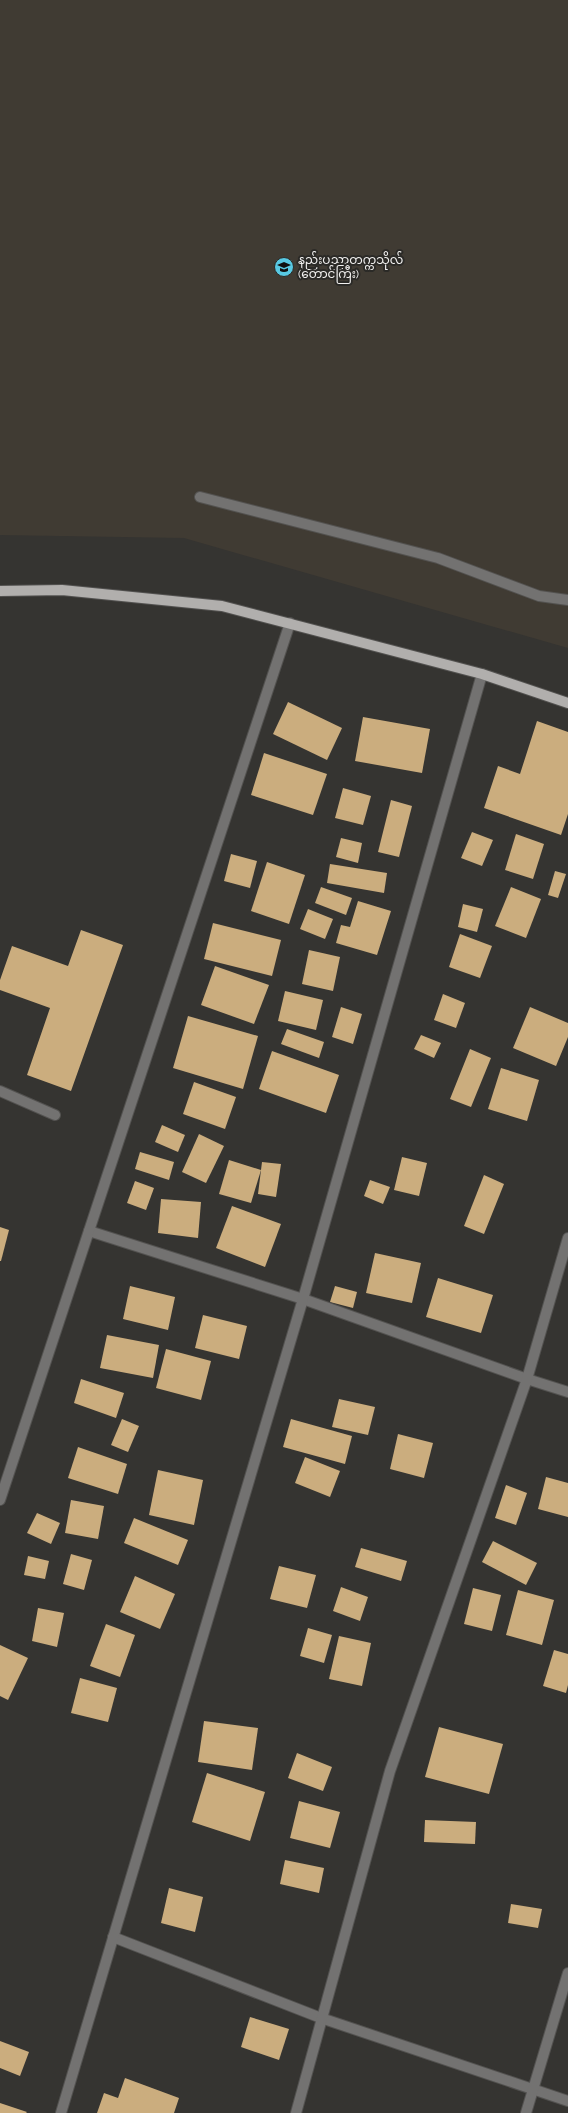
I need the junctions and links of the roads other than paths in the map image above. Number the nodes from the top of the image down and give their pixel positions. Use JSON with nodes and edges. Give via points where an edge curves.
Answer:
{"nodes":[{"id":1,"x":200,"y":497,"type":"dead end"},
{"id":2,"x":0,"y":591,"type":"edge"},
{"id":3,"x":568,"y":600,"type":"edge"},
{"id":4,"x":290,"y":623,"type":"junction"},
{"id":5,"x":482,"y":674,"type":"junction"},
{"id":6,"x":568,"y":703,"type":"edge"},
{"id":7,"x":0,"y":1091,"type":"edge"},
{"id":8,"x":55,"y":1115,"type":"dead end"},
{"id":9,"x":89,"y":1232,"type":"junction"},
{"id":10,"x":568,"y":1238,"type":"edge"},
{"id":11,"x":303,"y":1299,"type":"junction"},
{"id":12,"x":527,"y":1379,"type":"junction"},
{"id":13,"x":568,"y":1392,"type":"edge"},
{"id":14,"x":0,"y":1500,"type":"edge"},
{"id":15,"x":113,"y":1936,"type":"junction"},
{"id":16,"x":568,"y":1973,"type":"edge"},
{"id":17,"x":321,"y":2018,"type":"junction"},
{"id":18,"x":532,"y":2090,"type":"junction"},
{"id":19,"x":568,"y":2101,"type":"edge"},
{"id":20,"x":61,"y":2113,"type":"edge"},
{"id":21,"x":296,"y":2113,"type":"edge"},
{"id":22,"x":526,"y":2113,"type":"edge"}],
"edges":[{"from":1,"to":3,"type":"street","via":[[438,558],[539,596]]},
{"from":2,"to":4,"type":"main road","via":[[62,590],[222,606]]},
{"from":4,"to":5,"type":"main road"},
{"from":4,"to":9,"type":"street"},
{"from":5,"to":6,"type":"main road"},
{"from":5,"to":11,"type":"street"},
{"from":7,"to":8,"type":"street"},
{"from":9,"to":11,"type":"street"},
{"from":9,"to":14,"type":"street"},
{"from":10,"to":12,"type":"street"},
{"from":11,"to":12,"type":"street"},
{"from":11,"to":15,"type":"street"},
{"from":12,"to":13,"type":"street"},
{"from":12,"to":17,"type":"street","via":[[390,1771]]},
{"from":15,"to":17,"type":"street"},
{"from":15,"to":20,"type":"street"},
{"from":16,"to":18,"type":"street"},
{"from":17,"to":18,"type":"street"},
{"from":17,"to":21,"type":"street"},
{"from":18,"to":19,"type":"street"},
{"from":18,"to":22,"type":"street"}]}
